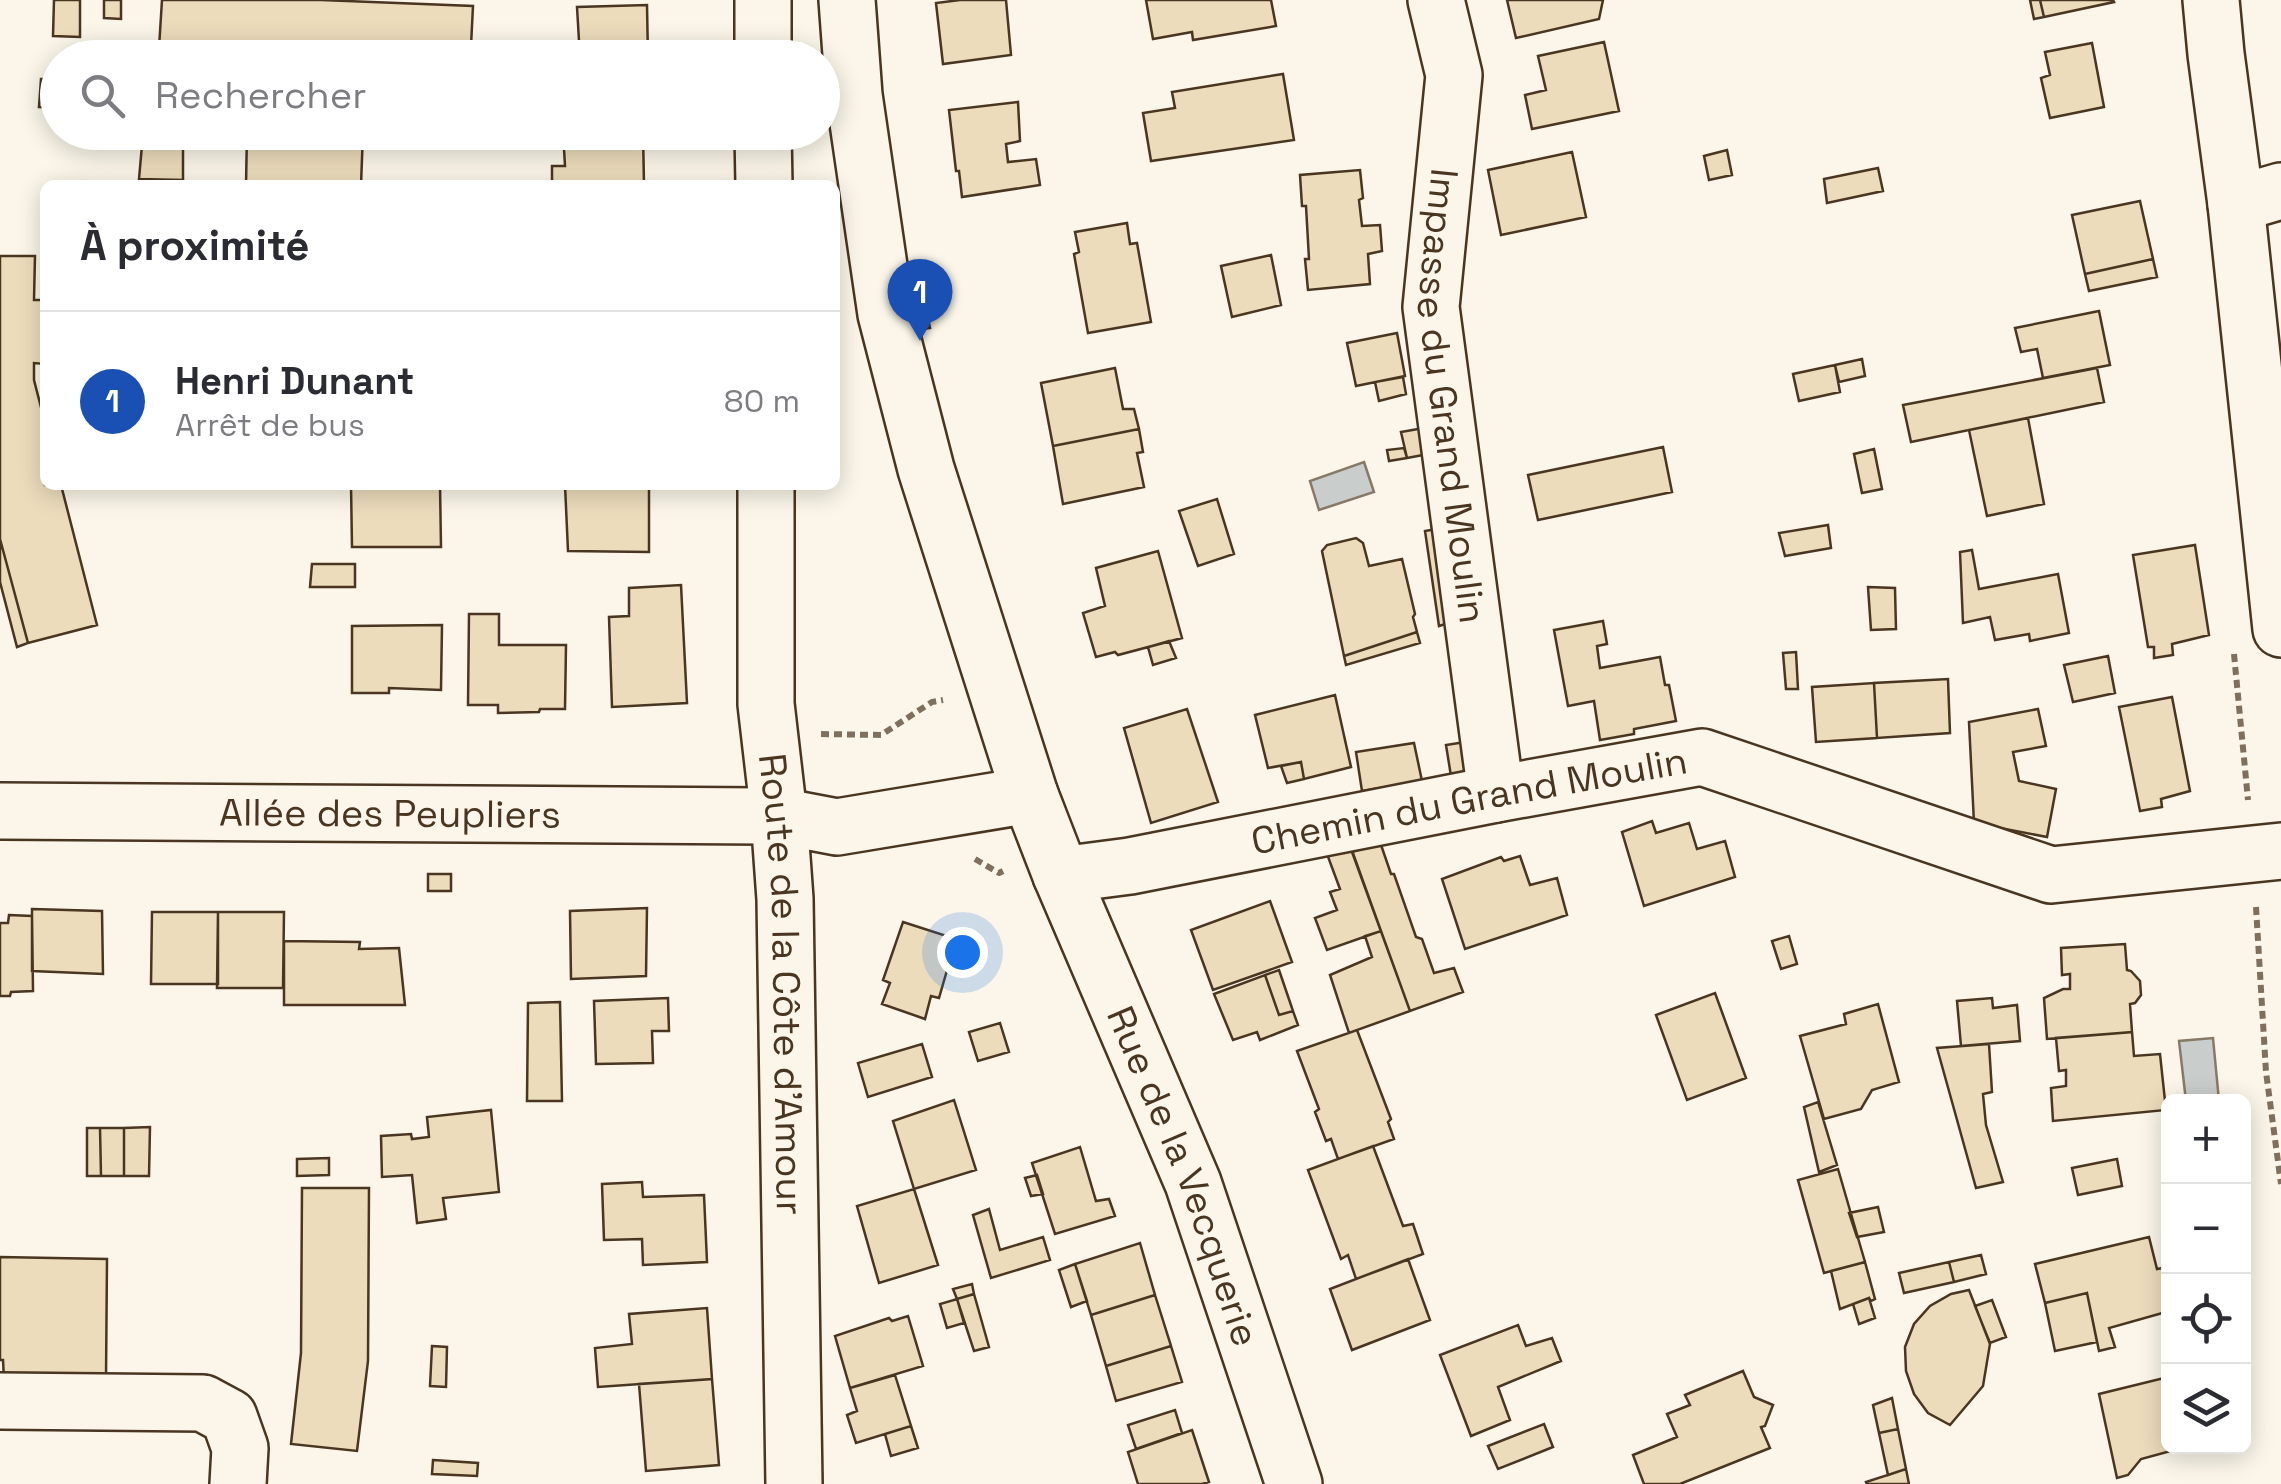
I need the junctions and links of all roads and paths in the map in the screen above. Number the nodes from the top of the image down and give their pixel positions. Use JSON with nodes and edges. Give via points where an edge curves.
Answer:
{"nodes":[{"id":1,"x":763,"y":0,"type":"edge"},
{"id":2,"x":846,"y":0,"type":"edge"},
{"id":3,"x":1436,"y":0,"type":"edge"},
{"id":4,"x":2212,"y":0,"type":"edge"},
{"id":5,"x":763,"y":40,"type":"edge"},
{"id":6,"x":763,"y":150,"type":"edge"},
{"id":7,"x":764,"y":180,"type":"edge"},
{"id":8,"x":2259,"y":198,"type":"edge"},
{"id":9,"x":766,"y":490,"type":"edge"},
{"id":10,"x":2257,"y":635,"type":"edge"},
{"id":11,"x":996,"y":688,"type":"junction"},
{"id":12,"x":768,"y":734,"type":"junction"},
{"id":13,"x":1496,"y":794,"type":"junction"},
{"id":14,"x":1030,"y":795,"type":"junction"},
{"id":15,"x":0,"y":810,"type":"edge"},
{"id":16,"x":779,"y":816,"type":"junction"},
{"id":17,"x":2267,"y":853,"type":"edge"},
{"id":18,"x":1061,"y":875,"type":"junction"},
{"id":19,"x":2281,"y":1184,"type":"edge"},
{"id":20,"x":0,"y":1400,"type":"edge"},
{"id":21,"x":238,"y":1484,"type":"edge"},
{"id":22,"x":794,"y":1484,"type":"edge"},
{"id":23,"x":1294,"y":1484,"type":"edge"}],
"edges":[{"from":1,"to":5,"type":"street"},
{"from":2,"to":11,"type":"street","via":[[886,314],[926,469]]},
{"from":3,"to":13,"type":"street","name":"Impasse du Grand Moulin","via":[[1454,75],[1431,306]]},
{"from":4,"to":8,"type":"street","via":[[2216,54]]},
{"from":6,"to":7,"type":"street"},
{"from":8,"to":10,"type":"street"},
{"from":9,"to":12,"type":"street","name":"Route de la Côte d'Amour"},
{"from":10,"to":17,"type":"path"},
{"from":11,"to":12,"type":"path","via":[[932,702],[881,735]]},
{"from":11,"to":14,"type":"street"},
{"from":12,"to":16,"type":"street","name":"Route de la Côte d'Amour"},
{"from":13,"to":17,"type":"street","name":"Chemin du Grand Moulin","via":[[1702,757],[2051,875]]},
{"from":13,"to":18,"type":"street","name":"Chemin du Grand Moulin"},
{"from":14,"to":16,"type":"street","name":"Allée des Peupliers","via":[[837,827]]},
{"from":14,"to":18,"type":"street"},
{"from":15,"to":16,"type":"street","name":"Allée des Peupliers"},
{"from":16,"to":22,"type":"street","name":"Route de la Côte d'Amour"},
{"from":17,"to":19,"type":"path","via":[[2266,1072]]},
{"from":18,"to":23,"type":"street","name":"Rue de la Vecquerie","via":[[1193,1183]]},
{"from":20,"to":21,"type":"street","via":[[204,1403],[229,1417],[240,1448]]}]}
